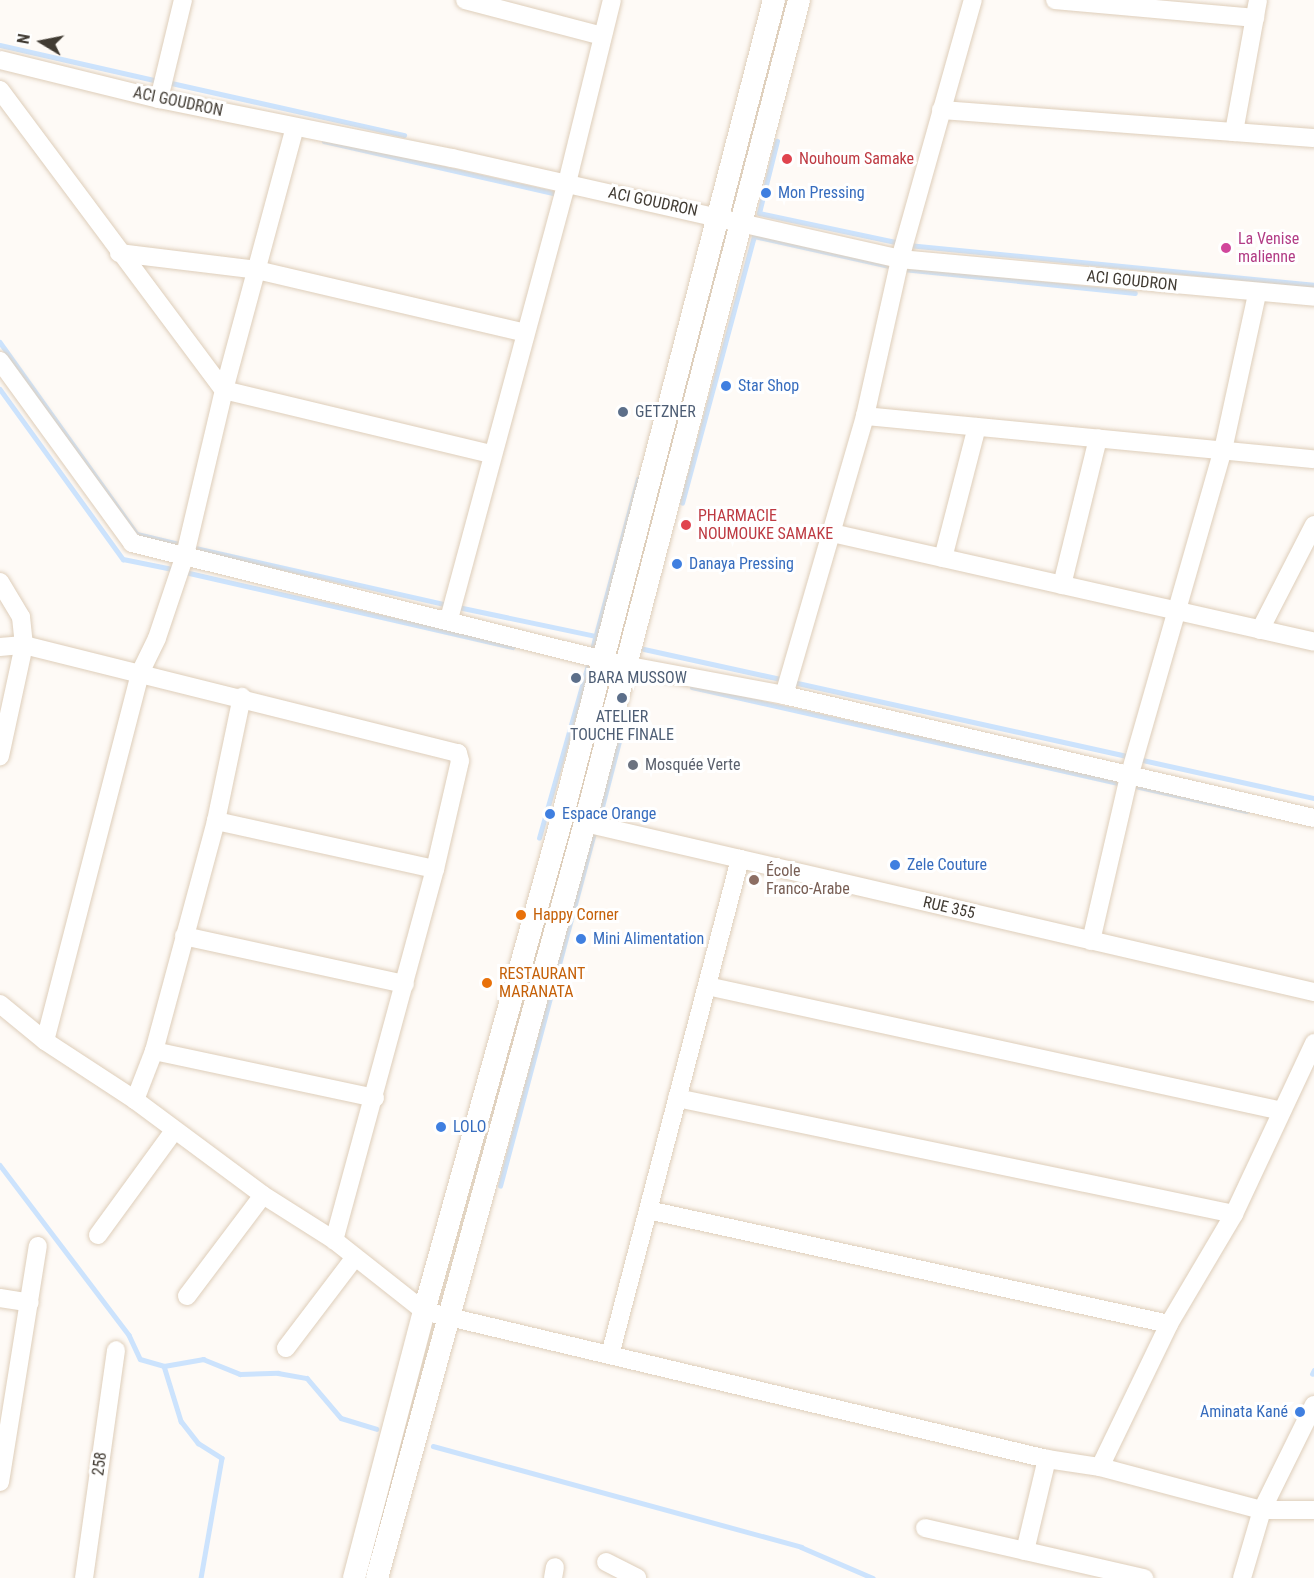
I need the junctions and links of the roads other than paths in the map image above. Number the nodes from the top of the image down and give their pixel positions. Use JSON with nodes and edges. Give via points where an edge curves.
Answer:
{"nodes":[{"id":1,"x":183,"y":0,"type":"edge"},
{"id":2,"x":465,"y":0,"type":"edge"},
{"id":3,"x":612,"y":0,"type":"edge"},
{"id":4,"x":774,"y":0,"type":"edge"},
{"id":5,"x":799,"y":0,"type":"edge"},
{"id":6,"x":973,"y":0,"type":"edge"},
{"id":7,"x":1056,"y":0,"type":"edge"},
{"id":8,"x":1258,"y":0,"type":"edge"},
{"id":9,"x":489,"y":3,"type":"edge"},
{"id":10,"x":1255,"y":18,"type":"junction"},
{"id":11,"x":602,"y":36,"type":"junction"},
{"id":12,"x":0,"y":60,"type":"edge"},
{"id":13,"x":0,"y":90,"type":"edge"},
{"id":14,"x":159,"y":99,"type":"junction"},
{"id":15,"x":941,"y":110,"type":"junction"},
{"id":16,"x":295,"y":127,"type":"junction"},
{"id":17,"x":1234,"y":132,"type":"junction"},
{"id":18,"x":1314,"y":138,"type":"edge"},
{"id":19,"x":567,"y":183,"type":"junction"},
{"id":20,"x":717,"y":216,"type":"junction"},
{"id":21,"x":742,"y":222,"type":"junction"},
{"id":22,"x":119,"y":253,"type":"junction"},
{"id":23,"x":900,"y":259,"type":"junction"},
{"id":24,"x":257,"y":270,"type":"junction"},
{"id":25,"x":1257,"y":294,"type":"junction"},
{"id":26,"x":1314,"y":297,"type":"edge"},
{"id":27,"x":525,"y":333,"type":"junction"},
{"id":28,"x":0,"y":361,"type":"edge"},
{"id":29,"x":224,"y":390,"type":"junction"},
{"id":30,"x":865,"y":416,"type":"junction"},
{"id":31,"x":977,"y":427,"type":"junction"},
{"id":32,"x":1098,"y":438,"type":"junction"},
{"id":33,"x":1223,"y":450,"type":"junction"},
{"id":34,"x":491,"y":454,"type":"junction"},
{"id":35,"x":1314,"y":459,"type":"edge"},
{"id":36,"x":1314,"y":525,"type":"edge"},
{"id":37,"x":832,"y":533,"type":"junction"},
{"id":38,"x":185,"y":555,"type":"junction"},
{"id":39,"x":943,"y":558,"type":"junction"},
{"id":40,"x":0,"y":582,"type":"edge"},
{"id":41,"x":1062,"y":585,"type":"junction"},
{"id":42,"x":1177,"y":611,"type":"junction"},
{"id":43,"x":449,"y":619,"type":"junction"},
{"id":44,"x":1260,"y":630,"type":"junction"},
{"id":45,"x":1314,"y":642,"type":"edge"},
{"id":46,"x":24,"y":645,"type":"junction"},
{"id":47,"x":0,"y":647,"type":"edge"},
{"id":48,"x":601,"y":658,"type":"junction"},
{"id":49,"x":624,"y":665,"type":"junction"},
{"id":50,"x":140,"y":673,"type":"junction"},
{"id":51,"x":784,"y":695,"type":"junction"},
{"id":52,"x":242,"y":697,"type":"junction"},
{"id":53,"x":0,"y":756,"type":"edge"},
{"id":54,"x":1129,"y":777,"type":"junction"},
{"id":55,"x":1314,"y":818,"type":"edge"},
{"id":56,"x":216,"y":821,"type":"junction"},
{"id":57,"x":585,"y":823,"type":"junction"},
{"id":58,"x":740,"y":859,"type":"junction"},
{"id":59,"x":435,"y":869,"type":"junction"},
{"id":60,"x":184,"y":936,"type":"junction"},
{"id":61,"x":1091,"y":941,"type":"junction"},
{"id":62,"x":405,"y":984,"type":"junction"},
{"id":63,"x":707,"y":986,"type":"junction"},
{"id":64,"x":1314,"y":992,"type":"edge"},
{"id":65,"x":0,"y":1004,"type":"edge"},
{"id":66,"x":45,"y":1041,"type":"junction"},
{"id":67,"x":1314,"y":1043,"type":"edge"},
{"id":68,"x":154,"y":1051,"type":"junction"},
{"id":69,"x":375,"y":1098,"type":"junction"},
{"id":70,"x":677,"y":1098,"type":"junction"},
{"id":71,"x":135,"y":1100,"type":"junction"},
{"id":72,"x":1282,"y":1111,"type":"junction"},
{"id":73,"x":173,"y":1131,"type":"junction"},
{"id":74,"x":263,"y":1195,"type":"junction"},
{"id":75,"x":648,"y":1210,"type":"junction"},
{"id":76,"x":1234,"y":1214,"type":"junction"},
{"id":77,"x":98,"y":1235,"type":"dead end"},
{"id":78,"x":334,"y":1240,"type":"junction"},
{"id":79,"x":38,"y":1246,"type":"dead end"},
{"id":80,"x":355,"y":1257,"type":"junction"},
{"id":81,"x":188,"y":1296,"type":"dead end"},
{"id":82,"x":0,"y":1298,"type":"edge"},
{"id":83,"x":30,"y":1303,"type":"junction"},
{"id":84,"x":424,"y":1311,"type":"junction"},
{"id":85,"x":450,"y":1317,"type":"junction"},
{"id":86,"x":1169,"y":1324,"type":"junction"},
{"id":87,"x":286,"y":1347,"type":"dead end"},
{"id":88,"x":116,"y":1350,"type":"dead end"},
{"id":89,"x":610,"y":1355,"type":"junction"},
{"id":90,"x":1314,"y":1405,"type":"edge"},
{"id":91,"x":1047,"y":1459,"type":"junction"},
{"id":92,"x":1100,"y":1467,"type":"junction"},
{"id":93,"x":0,"y":1482,"type":"edge"},
{"id":94,"x":1262,"y":1510,"type":"junction"},
{"id":95,"x":1314,"y":1510,"type":"edge"},
{"id":96,"x":925,"y":1527,"type":"dead end"},
{"id":97,"x":1025,"y":1551,"type":"junction"},
{"id":98,"x":606,"y":1562,"type":"dead end"},
{"id":99,"x":84,"y":1578,"type":"edge"},
{"id":100,"x":354,"y":1578,"type":"edge"},
{"id":101,"x":377,"y":1578,"type":"edge"},
{"id":102,"x":637,"y":1578,"type":"edge"},
{"id":103,"x":1144,"y":1578,"type":"edge"},
{"id":104,"x":1242,"y":1578,"type":"edge"}],
"edges":[{"from":1,"to":14,"type":"street"},
{"from":2,"to":9,"type":"street"},
{"from":3,"to":11,"type":"street"},
{"from":4,"to":20,"type":"main road"},
{"from":5,"to":21,"type":"main road"},
{"from":6,"to":15,"type":"street"},
{"from":7,"to":10,"type":"street"},
{"from":8,"to":10,"type":"street"},
{"from":9,"to":11,"type":"street"},
{"from":10,"to":17,"type":"street"},
{"from":11,"to":19,"type":"street"},
{"from":12,"to":14,"type":"street","name":"ACI GOUDRON"},
{"from":13,"to":22,"type":"street"},
{"from":14,"to":16,"type":"street","name":"ACI GOUDRON"},
{"from":15,"to":17,"type":"street"},
{"from":15,"to":23,"type":"street"},
{"from":16,"to":19,"type":"street","name":"ACI GOUDRON"},
{"from":16,"to":24,"type":"street"},
{"from":17,"to":18,"type":"street"},
{"from":19,"to":20,"type":"street","name":"ACI GOUDRON"},
{"from":19,"to":27,"type":"street"},
{"from":20,"to":21,"type":"street","name":"ACI GOUDRON"},
{"from":20,"to":48,"type":"main road"},
{"from":21,"to":23,"type":"street","name":"ACI GOUDRON"},
{"from":21,"to":49,"type":"main road"},
{"from":22,"to":24,"type":"street"},
{"from":22,"to":29,"type":"street"},
{"from":23,"to":25,"type":"street","name":"ACI GOUDRON"},
{"from":23,"to":30,"type":"street"},
{"from":24,"to":27,"type":"street"},
{"from":24,"to":29,"type":"street"},
{"from":25,"to":26,"type":"street","name":"ACI GOUDRON"},
{"from":25,"to":33,"type":"street"},
{"from":27,"to":34,"type":"street"},
{"from":28,"to":38,"type":"street","via":[[122,533],[132,543]]},
{"from":29,"to":34,"type":"street"},
{"from":29,"to":38,"type":"street"},
{"from":30,"to":31,"type":"street"},
{"from":30,"to":37,"type":"street"},
{"from":31,"to":32,"type":"street"},
{"from":31,"to":39,"type":"street"},
{"from":32,"to":33,"type":"street"},
{"from":32,"to":41,"type":"street"},
{"from":33,"to":35,"type":"street"},
{"from":33,"to":42,"type":"street"},
{"from":34,"to":43,"type":"street"},
{"from":36,"to":44,"type":"street"},
{"from":37,"to":39,"type":"street"},
{"from":37,"to":51,"type":"street"},
{"from":38,"to":43,"type":"street"},
{"from":38,"to":50,"type":"street","via":[[157,638]]},
{"from":39,"to":41,"type":"street"},
{"from":40,"to":46,"type":"street","via":[[21,617]]},
{"from":41,"to":42,"type":"street"},
{"from":42,"to":44,"type":"street"},
{"from":42,"to":54,"type":"street"},
{"from":43,"to":48,"type":"street"},
{"from":44,"to":45,"type":"street"},
{"from":46,"to":47,"type":"street"},
{"from":46,"to":50,"type":"street"},
{"from":46,"to":53,"type":"street"},
{"from":48,"to":49,"type":"street"},
{"from":48,"to":84,"type":"main road","via":[[562,818]]},
{"from":49,"to":51,"type":"street"},
{"from":49,"to":57,"type":"main road"},
{"from":50,"to":52,"type":"street"},
{"from":50,"to":66,"type":"street"},
{"from":51,"to":54,"type":"street"},
{"from":52,"to":56,"type":"street"},
{"from":52,"to":59,"type":"street","via":[[458,753],[460,761]]},
{"from":54,"to":55,"type":"street"},
{"from":54,"to":61,"type":"street"},
{"from":56,"to":59,"type":"street"},
{"from":56,"to":60,"type":"street"},
{"from":57,"to":58,"type":"street","name":"RUE 355"},
{"from":57,"to":85,"type":"main road"},
{"from":58,"to":61,"type":"street","name":"RUE 355"},
{"from":58,"to":63,"type":"street"},
{"from":59,"to":62,"type":"street"},
{"from":60,"to":62,"type":"street"},
{"from":60,"to":68,"type":"street"},
{"from":61,"to":64,"type":"street","name":"RUE 355"},
{"from":62,"to":69,"type":"street"},
{"from":63,"to":70,"type":"street"},
{"from":63,"to":72,"type":"street"},
{"from":65,"to":66,"type":"street"},
{"from":66,"to":71,"type":"street"},
{"from":67,"to":72,"type":"street"},
{"from":68,"to":69,"type":"street"},
{"from":68,"to":71,"type":"street"},
{"from":69,"to":78,"type":"street"},
{"from":70,"to":75,"type":"street"},
{"from":70,"to":76,"type":"street"},
{"from":71,"to":73,"type":"street"},
{"from":72,"to":76,"type":"street"},
{"from":73,"to":74,"type":"street"},
{"from":73,"to":77,"type":"street"},
{"from":74,"to":78,"type":"street"},
{"from":74,"to":81,"type":"street"},
{"from":75,"to":86,"type":"street"},
{"from":75,"to":89,"type":"street"},
{"from":76,"to":86,"type":"street"},
{"from":78,"to":80,"type":"street"},
{"from":79,"to":83,"type":"street"},
{"from":80,"to":84,"type":"street"},
{"from":80,"to":87,"type":"street"},
{"from":82,"to":83,"type":"street"},
{"from":83,"to":93,"type":"street"},
{"from":84,"to":85,"type":"street"},
{"from":84,"to":100,"type":"main road"},
{"from":85,"to":89,"type":"street"},
{"from":85,"to":101,"type":"main road"},
{"from":86,"to":92,"type":"street"},
{"from":88,"to":99,"type":"street","name":"258"},
{"from":89,"to":91,"type":"street"},
{"from":90,"to":94,"type":"street"},
{"from":91,"to":92,"type":"street"},
{"from":91,"to":97,"type":"street"},
{"from":92,"to":94,"type":"street"},
{"from":94,"to":95,"type":"street"},
{"from":94,"to":104,"type":"street"},
{"from":96,"to":97,"type":"street"},
{"from":97,"to":103,"type":"street"},
{"from":98,"to":102,"type":"street"}]}
